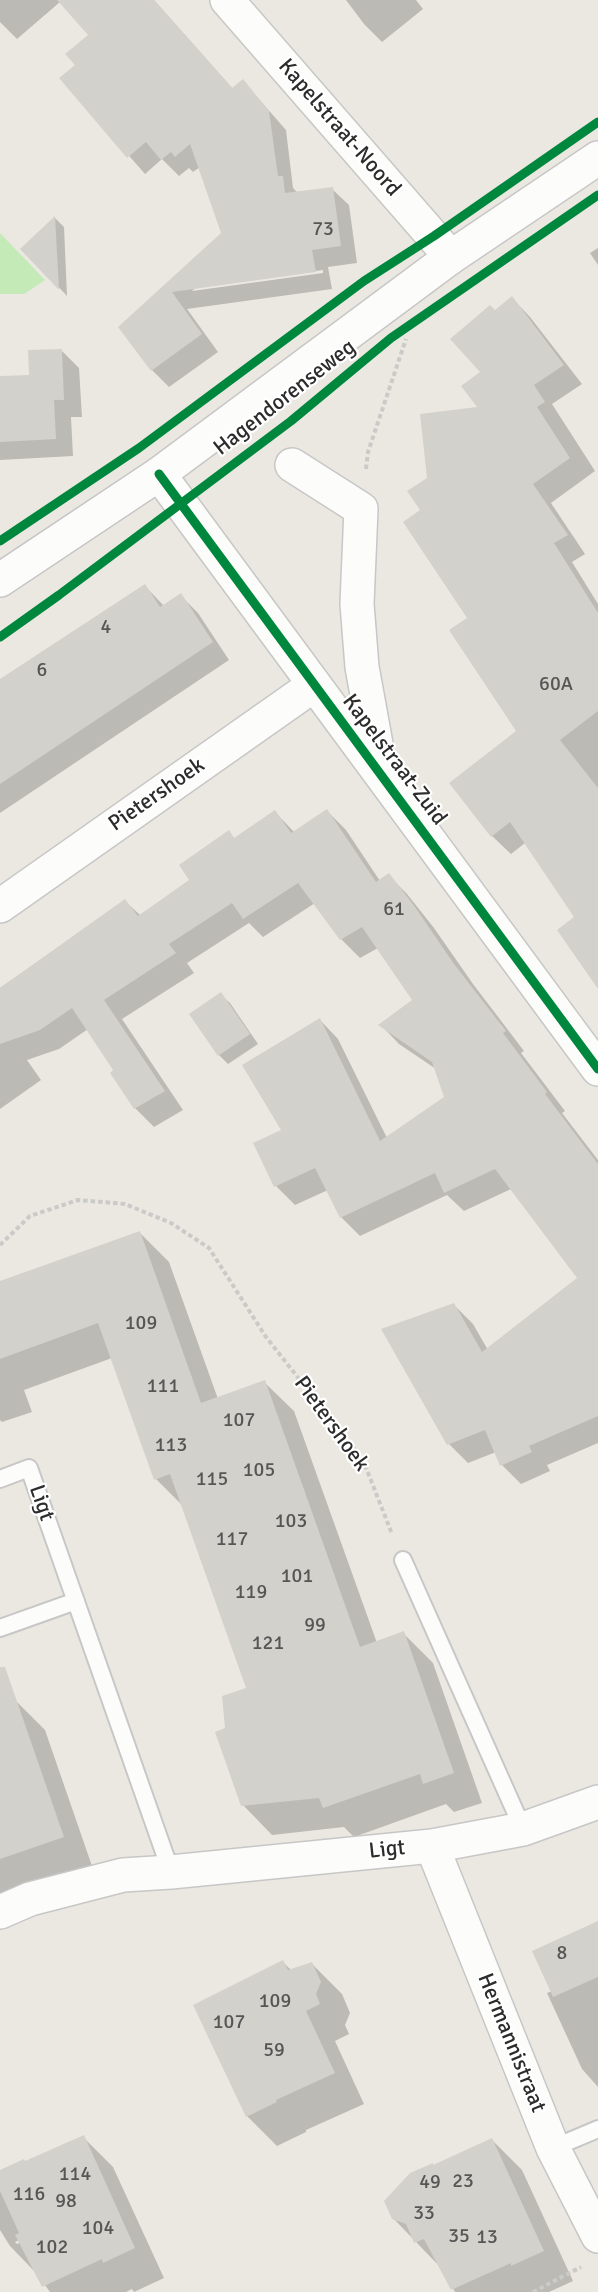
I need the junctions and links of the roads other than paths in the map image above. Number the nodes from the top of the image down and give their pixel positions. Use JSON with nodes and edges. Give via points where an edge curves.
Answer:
{"nodes":[{"id":1,"x":227,"y":0,"type":"edge"},
{"id":2,"x":598,"y":158,"type":"edge"},
{"id":3,"x":451,"y":257,"type":"junction"},
{"id":4,"x":292,"y":465,"type":"dead end"},
{"id":5,"x":159,"y":474,"type":"junction"},
{"id":6,"x":0,"y":580,"type":"edge"},
{"id":7,"x":314,"y":685,"type":"junction"},
{"id":8,"x":381,"y":774,"type":"junction"},
{"id":9,"x":0,"y":906,"type":"edge"},
{"id":10,"x":598,"y":1069,"type":"edge"},
{"id":11,"x":0,"y":1479,"type":"edge"},
{"id":12,"x":403,"y":1560,"type":"road end"},
{"id":13,"x":76,"y":1601,"type":"junction"},
{"id":14,"x":0,"y":1628,"type":"edge"},
{"id":15,"x":598,"y":1802,"type":"edge"},
{"id":16,"x":523,"y":1829,"type":"junction"},
{"id":17,"x":432,"y":1846,"type":"junction"},
{"id":18,"x":171,"y":1872,"type":"junction"},
{"id":19,"x":0,"y":1912,"type":"edge"},
{"id":20,"x":598,"y":2129,"type":"edge"},
{"id":21,"x":553,"y":2148,"type":"junction"},
{"id":22,"x":593,"y":2249,"type":"edge"}],
"edges":[{"from":1,"to":3,"type":"street","name":"Kapelstraat-Noord"},
{"from":2,"to":3,"type":"street","name":"Hagendorenseweg"},
{"from":3,"to":5,"type":"street","name":"Hagendorenseweg"},
{"from":4,"to":8,"type":"street","name":"Kapelstraat-Zuid","via":[[361,509],[357,604],[362,667]]},
{"from":5,"to":6,"type":"street","name":"Hagendorenseweg"},
{"from":5,"to":7,"type":"street","name":"Kapelstraat-Zuid"},
{"from":7,"to":8,"type":"street","name":"Kapelstraat-Zuid"},
{"from":7,"to":9,"type":"street","name":"Pietershoek"},
{"from":8,"to":10,"type":"street","name":"Kapelstraat-Zuid"},
{"from":11,"to":13,"type":"lane","name":"Ligt","via":[[29,1468]]},
{"from":12,"to":16,"type":"lane"},
{"from":13,"to":14,"type":"lane"},
{"from":13,"to":18,"type":"lane","name":"Ligt"},
{"from":15,"to":16,"type":"street","name":"Ligt"},
{"from":16,"to":17,"type":"street","name":"Ligt"},
{"from":17,"to":18,"type":"street","name":"Ligt"},
{"from":17,"to":21,"type":"street","name":"Hermannistraat"},
{"from":18,"to":19,"type":"street","name":"Ligt","via":[[123,1875],[30,1899]]},
{"from":20,"to":21,"type":"lane"},
{"from":21,"to":22,"type":"street","name":"Hermannistraat"}]}
